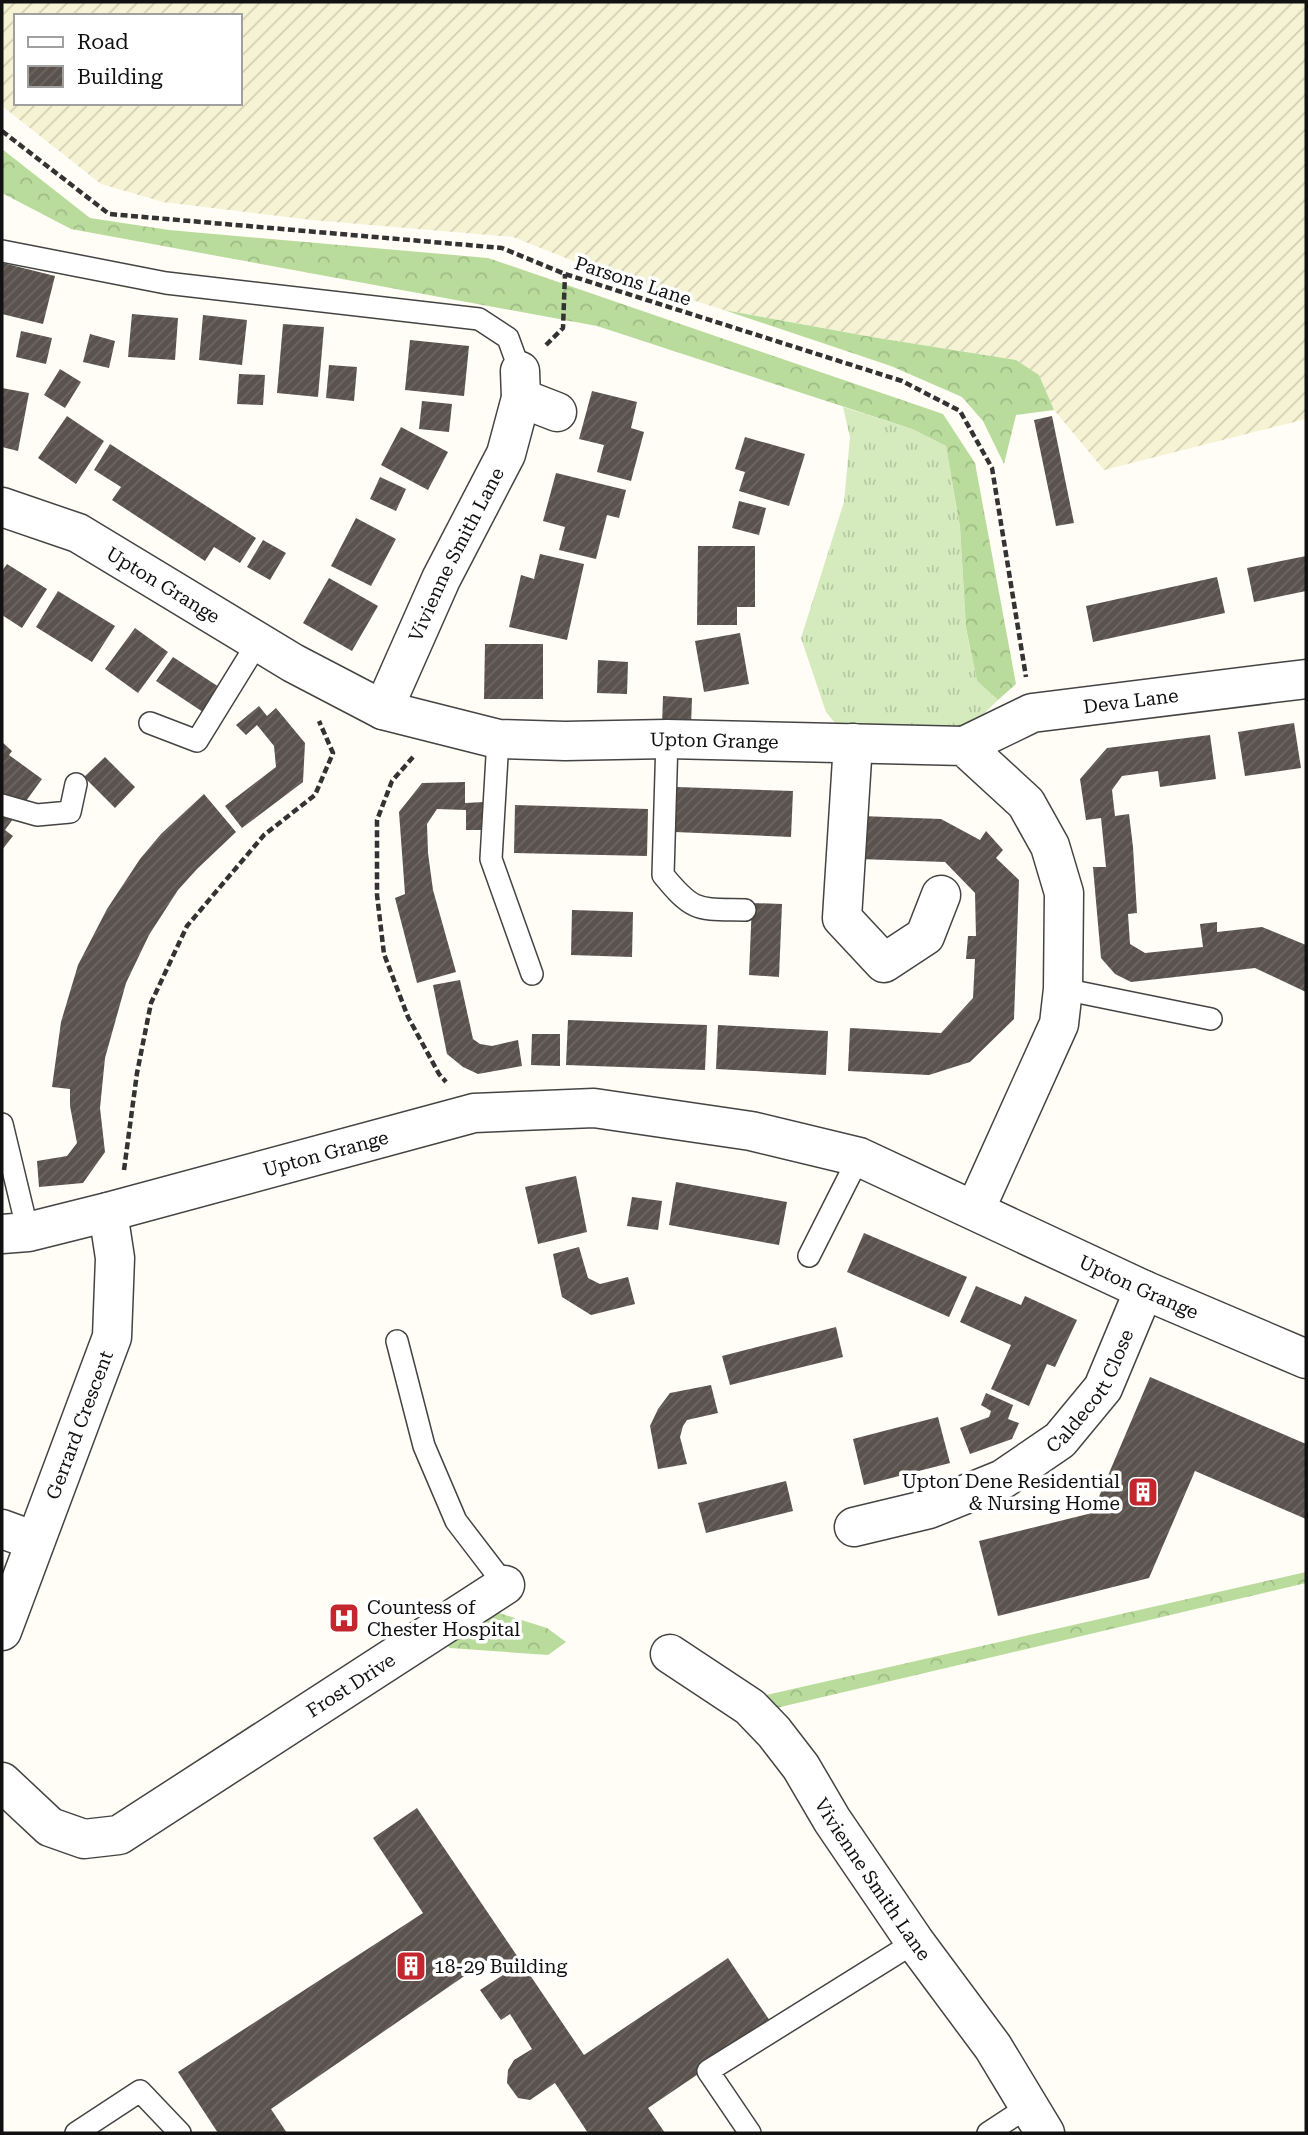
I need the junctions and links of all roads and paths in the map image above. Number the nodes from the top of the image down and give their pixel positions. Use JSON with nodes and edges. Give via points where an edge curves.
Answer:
{"nodes":[{"id":1,"x":2,"y":131,"type":"edge"},
{"id":2,"x":2,"y":251,"type":"edge"},
{"id":3,"x":565,"y":274,"type":"junction"},
{"id":4,"x":520,"y":384,"type":"junction"},
{"id":5,"x":557,"y":412,"type":"dead end"},
{"id":6,"x":2,"y":507,"type":"edge"},
{"id":7,"x":258,"y":642,"type":"junction"},
{"id":8,"x":1306,"y":679,"type":"edge"},
{"id":9,"x":383,"y":710,"type":"junction"},
{"id":10,"x":1032,"y":713,"type":"junction"},
{"id":11,"x":318,"y":719,"type":"dead end"},
{"id":12,"x":149,"y":723,"type":"dead end"},
{"id":13,"x":445,"y":723,"type":"junction"},
{"id":14,"x":498,"y":738,"type":"junction"},
{"id":15,"x":667,"y":738,"type":"junction"},
{"id":16,"x":853,"y":743,"type":"junction"},
{"id":17,"x":964,"y":746,"type":"junction"},
{"id":18,"x":76,"y":784,"type":"dead end"},
{"id":19,"x":2,"y":806,"type":"edge"},
{"id":20,"x":941,"y":895,"type":"dead end"},
{"id":21,"x":745,"y":911,"type":"dead end"},
{"id":22,"x":533,"y":974,"type":"dead end"},
{"id":23,"x":1063,"y":989,"type":"junction"},
{"id":24,"x":1211,"y":1019,"type":"dead end"},
{"id":25,"x":474,"y":1113,"type":"junction"},
{"id":26,"x":2,"y":1124,"type":"edge"},
{"id":27,"x":859,"y":1157,"type":"junction"},
{"id":28,"x":975,"y":1210,"type":"junction"},
{"id":29,"x":113,"y":1211,"type":"junction"},
{"id":30,"x":15,"y":1233,"type":"edge"},
{"id":31,"x":809,"y":1256,"type":"dead end"},
{"id":32,"x":1144,"y":1290,"type":"junction"},
{"id":33,"x":397,"y":1341,"type":"dead end"},
{"id":34,"x":1306,"y":1359,"type":"edge"},
{"id":35,"x":854,"y":1527,"type":"dead end"},
{"id":36,"x":19,"y":1535,"type":"edge"},
{"id":37,"x":505,"y":1585,"type":"joint"},
{"id":38,"x":2,"y":1631,"type":"edge"},
{"id":39,"x":670,"y":1654,"type":"dead end"},
{"id":40,"x":2,"y":1782,"type":"edge"},
{"id":41,"x":915,"y":1942,"type":"junction"},
{"id":42,"x":1037,"y":2120,"type":"edge"},
{"id":43,"x":76,"y":2133,"type":"edge"},
{"id":44,"x":180,"y":2133,"type":"edge"},
{"id":45,"x":750,"y":2133,"type":"edge"},
{"id":46,"x":988,"y":2133,"type":"edge"}],
"edges":[{"from":1,"to":3,"type":"path","name":"Parsons Lane","via":[[109,214],[502,248]]},
{"from":2,"to":4,"type":"lane","via":[[166,283],[479,319],[508,338]]},
{"from":3,"to":4,"type":"path","via":[[564,328]]},
{"from":3,"to":10,"type":"path","name":"Parsons Lane","via":[[902,381],[960,411],[992,468]]},
{"from":4,"to":5,"type":"street"},
{"from":4,"to":9,"type":"street","name":"Vivienne Smith Lane","via":[[506,454],[442,579]]},
{"from":6,"to":7,"type":"street","name":"Upton Grange","via":[[78,533]]},
{"from":7,"to":9,"type":"street","name":"Upton Grange"},
{"from":7,"to":12,"type":"lane","via":[[197,741]]},
{"from":8,"to":10,"type":"street","name":"Deva Lane"},
{"from":9,"to":13,"type":"street","name":"Upton Grange"},
{"from":10,"to":17,"type":"street","name":"Deva Lane"},
{"from":11,"to":29,"type":"path","via":[[333,753],[315,795],[264,835],[187,926],[151,1003]]},
{"from":13,"to":14,"type":"street","name":"Upton Grange"},
{"from":13,"to":25,"type":"path","via":[[392,781],[377,820],[377,895],[384,954],[408,1017],[439,1074]]},
{"from":14,"to":15,"type":"street","name":"Upton Grange"},
{"from":14,"to":22,"type":"lane","via":[[491,859]]},
{"from":15,"to":16,"type":"street","name":"Upton Grange"},
{"from":15,"to":21,"type":"lane","via":[[663,875],[684,900],[702,909]]},
{"from":16,"to":17,"type":"street","name":"Upton Grange"},
{"from":16,"to":20,"type":"street","via":[[842,918],[884,963],[926,936]]},
{"from":17,"to":23,"type":"street","via":[[1026,803],[1050,846],[1065,893]]},
{"from":18,"to":19,"type":"lane","via":[[71,813],[37,815]]},
{"from":23,"to":24,"type":"lane"},
{"from":23,"to":28,"type":"street","via":[[1059,1024]]},
{"from":25,"to":27,"type":"street","name":"Upton Grange","via":[[594,1108],[751,1130]]},
{"from":25,"to":29,"type":"street","name":"Upton Grange"},
{"from":26,"to":30,"type":"lane"},
{"from":27,"to":28,"type":"street","name":"Upton Grange"},
{"from":27,"to":31,"type":"lane"},
{"from":28,"to":32,"type":"street","name":"Upton Grange"},
{"from":29,"to":30,"type":"street","name":"Upton Grange"},
{"from":29,"to":36,"type":"street","name":"Gerrard Crescent","via":[[112,1337]]},
{"from":32,"to":34,"type":"street","name":"Upton Grange"},
{"from":32,"to":35,"type":"street","name":"Caldecott Close","via":[[1103,1388],[1060,1440],[1003,1479],[929,1509]]},
{"from":33,"to":37,"type":"lane","name":"Frost Drive","via":[[424,1446],[456,1521]]},
{"from":36,"to":38,"type":"street","name":"Gerrard Crescent"},
{"from":37,"to":40,"type":"street","name":"Frost Drive","via":[[119,1835],[84,1839],[50,1827]]},
{"from":39,"to":41,"type":"street","name":"Vivienne Smith Lane","via":[[750,1707],[774,1732]]},
{"from":41,"to":42,"type":"street","name":"Vivienne Smith Lane","via":[[993,2048]]},
{"from":41,"to":45,"type":"lane","via":[[708,2071]]},
{"from":42,"to":46,"type":"lane"},
{"from":43,"to":44,"type":"lane","via":[[141,2091]]}]}
